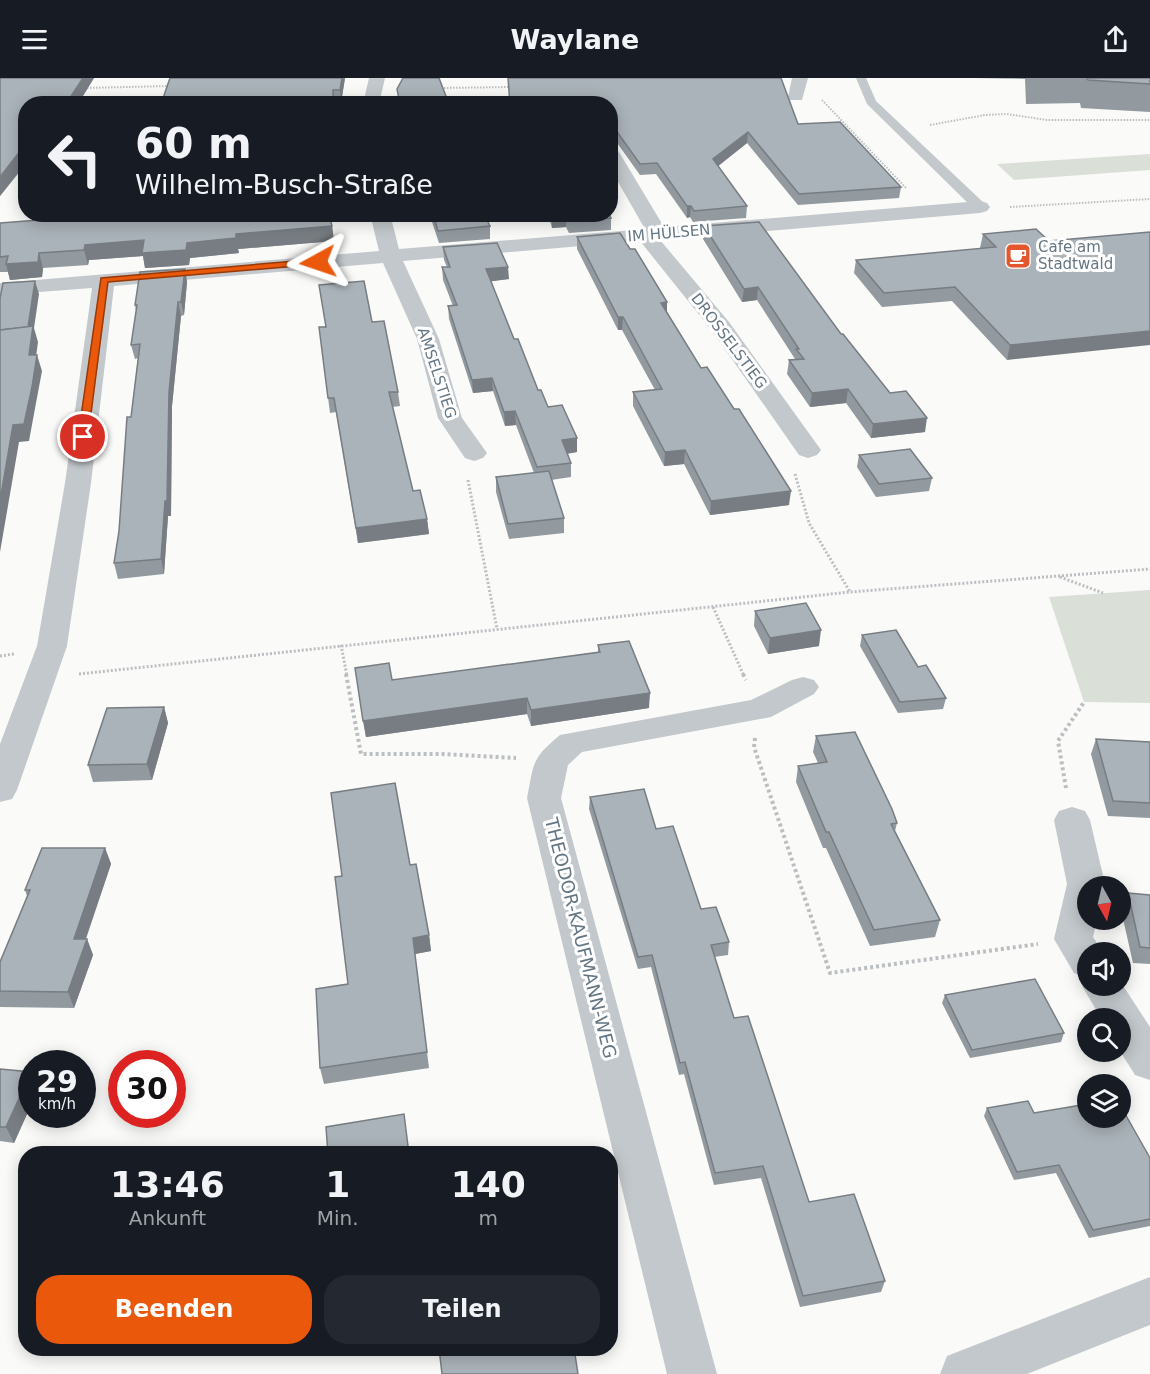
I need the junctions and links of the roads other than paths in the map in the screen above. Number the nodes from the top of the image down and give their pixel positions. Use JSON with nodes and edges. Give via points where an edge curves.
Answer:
{"nodes":[{"id":1,"x":377,"y":78,"type":"edge"},
{"id":2,"x":800,"y":78,"type":"edge"},
{"id":3,"x":861,"y":78,"type":"edge"},
{"id":4,"x":373,"y":96,"type":"edge"},
{"id":5,"x":796,"y":97,"type":"road end"},
{"id":6,"x":618,"y":168,"type":"edge"},
{"id":7,"x":980,"y":207,"type":"joint"},
{"id":8,"x":382,"y":222,"type":"edge"},
{"id":9,"x":652,"y":234,"type":"junction"},
{"id":10,"x":390,"y":256,"type":"junction"},
{"id":11,"x":104,"y":279,"type":"junction"},
{"id":12,"x":0,"y":289,"type":"edge"},
{"id":13,"x":808,"y":450,"type":"road end"},
{"id":14,"x":474,"y":453,"type":"road end"},
{"id":15,"x":803,"y":687,"type":"dead end"},
{"id":16,"x":0,"y":790,"type":"edge"},
{"id":17,"x":1072,"y":820,"type":"road end"},
{"id":18,"x":1081,"y":942,"type":"edge"},
{"id":19,"x":1108,"y":996,"type":"edge"},
{"id":20,"x":1150,"y":1062,"type":"edge"},
{"id":21,"x":1150,"y":1301,"type":"edge"},
{"id":22,"x":692,"y":1374,"type":"edge"},
{"id":23,"x":965,"y":1374,"type":"edge"}],
"edges":[{"from":1,"to":4,"type":"street"},
{"from":2,"to":5,"type":"street"},
{"from":3,"to":7,"type":"lane","via":[[871,102]]},
{"from":6,"to":9,"type":"street","name":"DROSSELSTIEG"},
{"from":7,"to":9,"type":"street","name":"IM HÜLSEN"},
{"from":8,"to":10,"type":"street","name":"AMSELSTIEG"},
{"from":9,"to":10,"type":"street","name":"IM HÜLSEN"},
{"from":9,"to":13,"type":"street","name":"DROSSELSTIEG"},
{"from":10,"to":11,"type":"street","name":"IM HÜLSEN"},
{"from":10,"to":14,"type":"street","name":"AMSELSTIEG","via":[[428,339],[450,418]]},
{"from":11,"to":12,"type":"street","name":"IM HÜLSEN"},
{"from":11,"to":16,"type":"street","via":[[52,646]]},
{"from":15,"to":22,"type":"street","name":"THEODOR-KAUFMANN-WEG","via":[[759,709],[572,743],[552,760],[544,798]]},
{"from":17,"to":18,"type":"street","via":[[1086,884]]},
{"from":19,"to":20,"type":"street"},
{"from":21,"to":23,"type":"street"}]}
